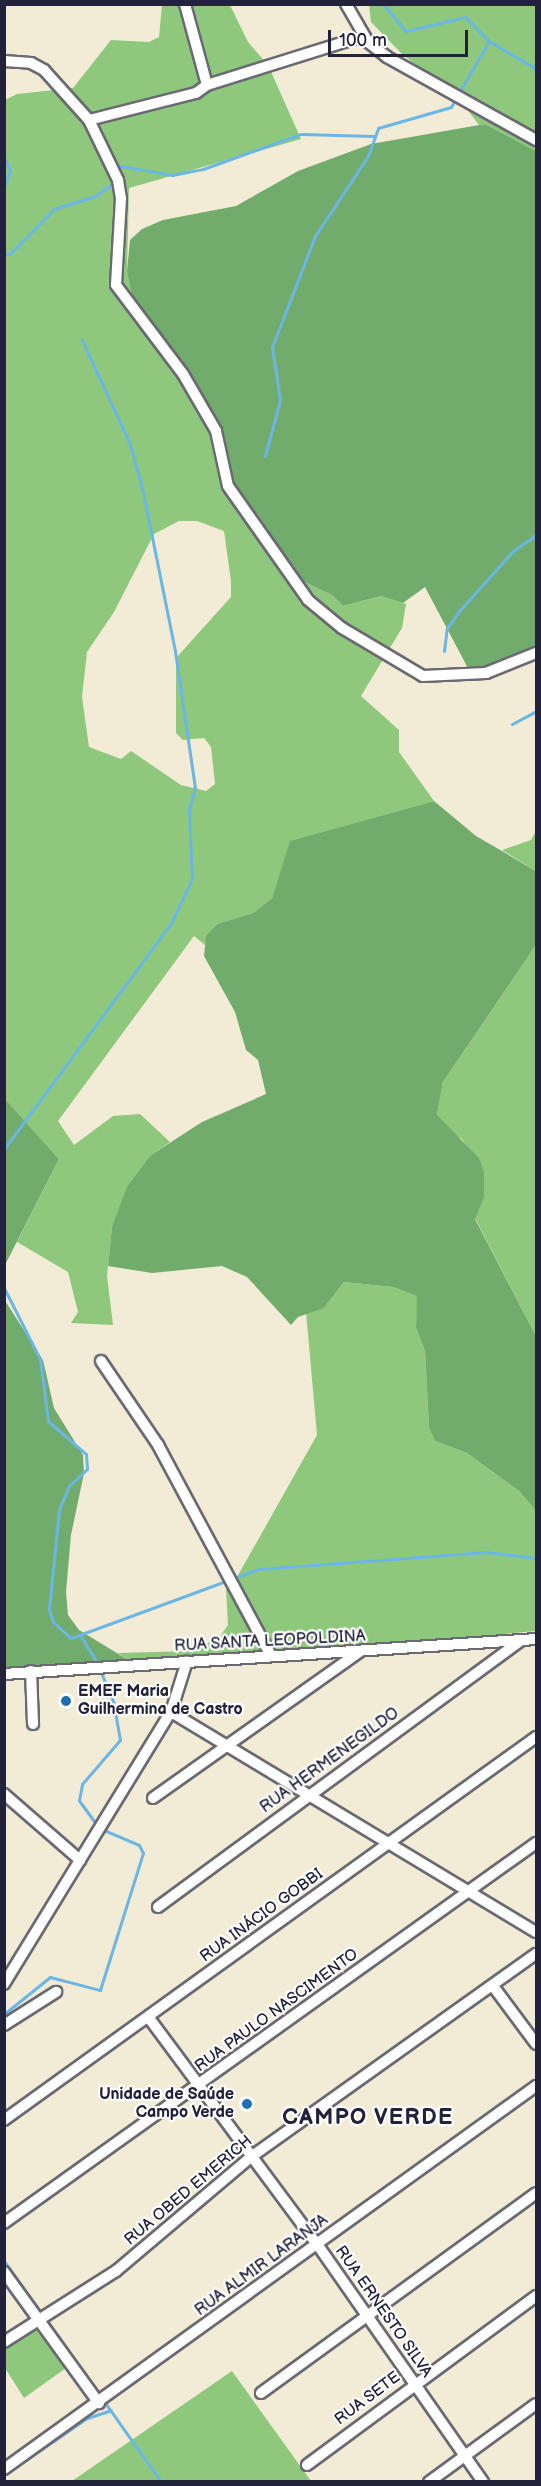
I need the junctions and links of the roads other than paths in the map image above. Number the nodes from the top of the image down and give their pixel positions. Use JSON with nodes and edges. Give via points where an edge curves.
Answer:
{"nodes":[{"id":1,"x":185,"y":4,"type":"edge"},
{"id":2,"x":346,"y":4,"type":"edge"},
{"id":3,"x":363,"y":36,"type":"junction"},
{"id":4,"x":4,"y":61,"type":"edge"},
{"id":5,"x":207,"y":85,"type":"junction"},
{"id":6,"x":89,"y":120,"type":"junction"},
{"id":7,"x":537,"y":140,"type":"edge"},
{"id":8,"x":537,"y":653,"type":"edge"},
{"id":9,"x":101,"y":1361,"type":"dead end"},
{"id":10,"x":537,"y":1639,"type":"edge"},
{"id":11,"x":521,"y":1640,"type":"junction"},
{"id":12,"x":361,"y":1651,"type":"junction"},
{"id":13,"x":271,"y":1656,"type":"junction"},
{"id":14,"x":187,"y":1661,"type":"junction"},
{"id":15,"x":31,"y":1671,"type":"junction"},
{"id":16,"x":4,"y":1674,"type":"edge"},
{"id":17,"x":171,"y":1712,"type":"junction"},
{"id":18,"x":33,"y":1724,"type":"dead end"},
{"id":19,"x":537,"y":1737,"type":"edge"},
{"id":20,"x":227,"y":1749,"type":"junction"},
{"id":21,"x":4,"y":1794,"type":"edge"},
{"id":22,"x":306,"y":1795,"type":"junction"},
{"id":23,"x":153,"y":1798,"type":"dead end"},
{"id":24,"x":386,"y":1843,"type":"junction"},
{"id":25,"x":537,"y":1843,"type":"edge"},
{"id":26,"x":80,"y":1860,"type":"junction"},
{"id":27,"x":468,"y":1892,"type":"junction"},
{"id":28,"x":158,"y":1907,"type":"dead end"},
{"id":29,"x":537,"y":1932,"type":"edge"},
{"id":30,"x":537,"y":1954,"type":"edge"},
{"id":31,"x":4,"y":1984,"type":"edge"},
{"id":32,"x":493,"y":1986,"type":"junction"},
{"id":33,"x":56,"y":1992,"type":"dead end"},
{"id":34,"x":149,"y":2018,"type":"junction"},
{"id":35,"x":4,"y":2025,"type":"edge"},
{"id":36,"x":537,"y":2044,"type":"edge"},
{"id":37,"x":198,"y":2086,"type":"junction"},
{"id":38,"x":537,"y":2086,"type":"edge"},
{"id":39,"x":4,"y":2120,"type":"edge"},
{"id":40,"x":251,"y":2157,"type":"junction"},
{"id":41,"x":537,"y":2193,"type":"edge"},
{"id":42,"x":4,"y":2223,"type":"edge"},
{"id":43,"x":317,"y":2244,"type":"junction"},
{"id":44,"x":4,"y":2272,"type":"edge"},
{"id":45,"x":537,"y":2296,"type":"edge"},
{"id":46,"x":368,"y":2318,"type":"junction"},
{"id":47,"x":38,"y":2320,"type":"junction"},
{"id":48,"x":4,"y":2342,"type":"edge"},
{"id":49,"x":414,"y":2383,"type":"junction"},
{"id":50,"x":261,"y":2393,"type":"dead end"},
{"id":51,"x":99,"y":2403,"type":"junction"},
{"id":52,"x":537,"y":2404,"type":"edge"},
{"id":53,"x":466,"y":2456,"type":"junction"},
{"id":54,"x":308,"y":2465,"type":"dead end"},
{"id":55,"x":4,"y":2469,"type":"edge"},
{"id":56,"x":429,"y":2481,"type":"edge"},
{"id":57,"x":483,"y":2481,"type":"edge"}],
"edges":[{"from":1,"to":5,"type":"street"},
{"from":2,"to":3,"type":"street"},
{"from":3,"to":5,"type":"street"},
{"from":3,"to":7,"type":"street","via":[[387,57]]},
{"from":4,"to":6,"type":"street","via":[[31,63],[44,70]]},
{"from":5,"to":6,"type":"street","via":[[196,93]]},
{"from":6,"to":8,"type":"street","via":[[114,168],[120,189],[116,285],[188,381],[216,431],[228,486],[308,600],[342,628],[423,676],[486,673]]},
{"from":9,"to":13,"type":"street","via":[[158,1445]]},
{"from":10,"to":11,"type":"street","name":"RUA SANTA LEOPOLDINA"},
{"from":11,"to":12,"type":"street","name":"RUA SANTA LEOPOLDINA"},
{"from":11,"to":22,"type":"street","name":"RUA HERMENEGILDO"},
{"from":12,"to":13,"type":"street","name":"RUA SANTA LEOPOLDINA"},
{"from":12,"to":20,"type":"street"},
{"from":13,"to":14,"type":"street","name":"RUA SANTA LEOPOLDINA"},
{"from":14,"to":15,"type":"street","name":"RUA SANTA LEOPOLDINA"},
{"from":14,"to":17,"type":"street"},
{"from":15,"to":16,"type":"street","name":"RUA SANTA LEOPOLDINA"},
{"from":15,"to":18,"type":"street"},
{"from":17,"to":20,"type":"street"},
{"from":17,"to":26,"type":"street"},
{"from":19,"to":24,"type":"street","name":"RUA INÁCIO GOBBI"},
{"from":20,"to":22,"type":"street"},
{"from":20,"to":23,"type":"street"},
{"from":21,"to":26,"type":"street"},
{"from":22,"to":24,"type":"street"},
{"from":22,"to":28,"type":"street","name":"RUA HERMENEGILDO"},
{"from":24,"to":27,"type":"street"},
{"from":24,"to":34,"type":"street","name":"RUA INÁCIO GOBBI"},
{"from":25,"to":27,"type":"street","name":"RUA PAULO NASCIMENTO"},
{"from":26,"to":31,"type":"street"},
{"from":27,"to":29,"type":"street"},
{"from":27,"to":37,"type":"street","name":"RUA PAULO NASCIMENTO"},
{"from":30,"to":32,"type":"street","name":"RUA OBED EMERICH"},
{"from":32,"to":36,"type":"street"},
{"from":32,"to":40,"type":"street","name":"RUA OBED EMERICH"},
{"from":33,"to":35,"type":"street"},
{"from":34,"to":37,"type":"street","name":"RUA ERNESTO SILVA"},
{"from":34,"to":39,"type":"street","name":"RUA INÁCIO GOBBI"},
{"from":37,"to":40,"type":"street","name":"RUA ERNESTO SILVA"},
{"from":37,"to":42,"type":"street","name":"RUA PAULO NASCIMENTO"},
{"from":38,"to":43,"type":"street","name":"RUA ALMIR LARANJA"},
{"from":40,"to":43,"type":"street","name":"RUA ERNESTO SILVA"},
{"from":40,"to":47,"type":"street","name":"RUA OBED EMERICH","via":[[132,2259]]},
{"from":41,"to":46,"type":"street"},
{"from":43,"to":46,"type":"street","name":"RUA ERNESTO SILVA"},
{"from":43,"to":51,"type":"street","name":"RUA ALMIR LARANJA"},
{"from":44,"to":47,"type":"street"},
{"from":45,"to":49,"type":"street","name":"RUA SETE"},
{"from":46,"to":49,"type":"street","name":"RUA ERNESTO SILVA"},
{"from":46,"to":50,"type":"street"},
{"from":47,"to":48,"type":"street","name":"RUA OBED EMERICH"},
{"from":47,"to":51,"type":"street"},
{"from":49,"to":53,"type":"street","name":"RUA ERNESTO SILVA"},
{"from":49,"to":54,"type":"street","name":"RUA SETE"},
{"from":51,"to":55,"type":"street","name":"RUA ALMIR LARANJA"},
{"from":52,"to":53,"type":"street"},
{"from":53,"to":56,"type":"street"},
{"from":53,"to":57,"type":"street","name":"RUA ERNESTO SILVA"}]}
